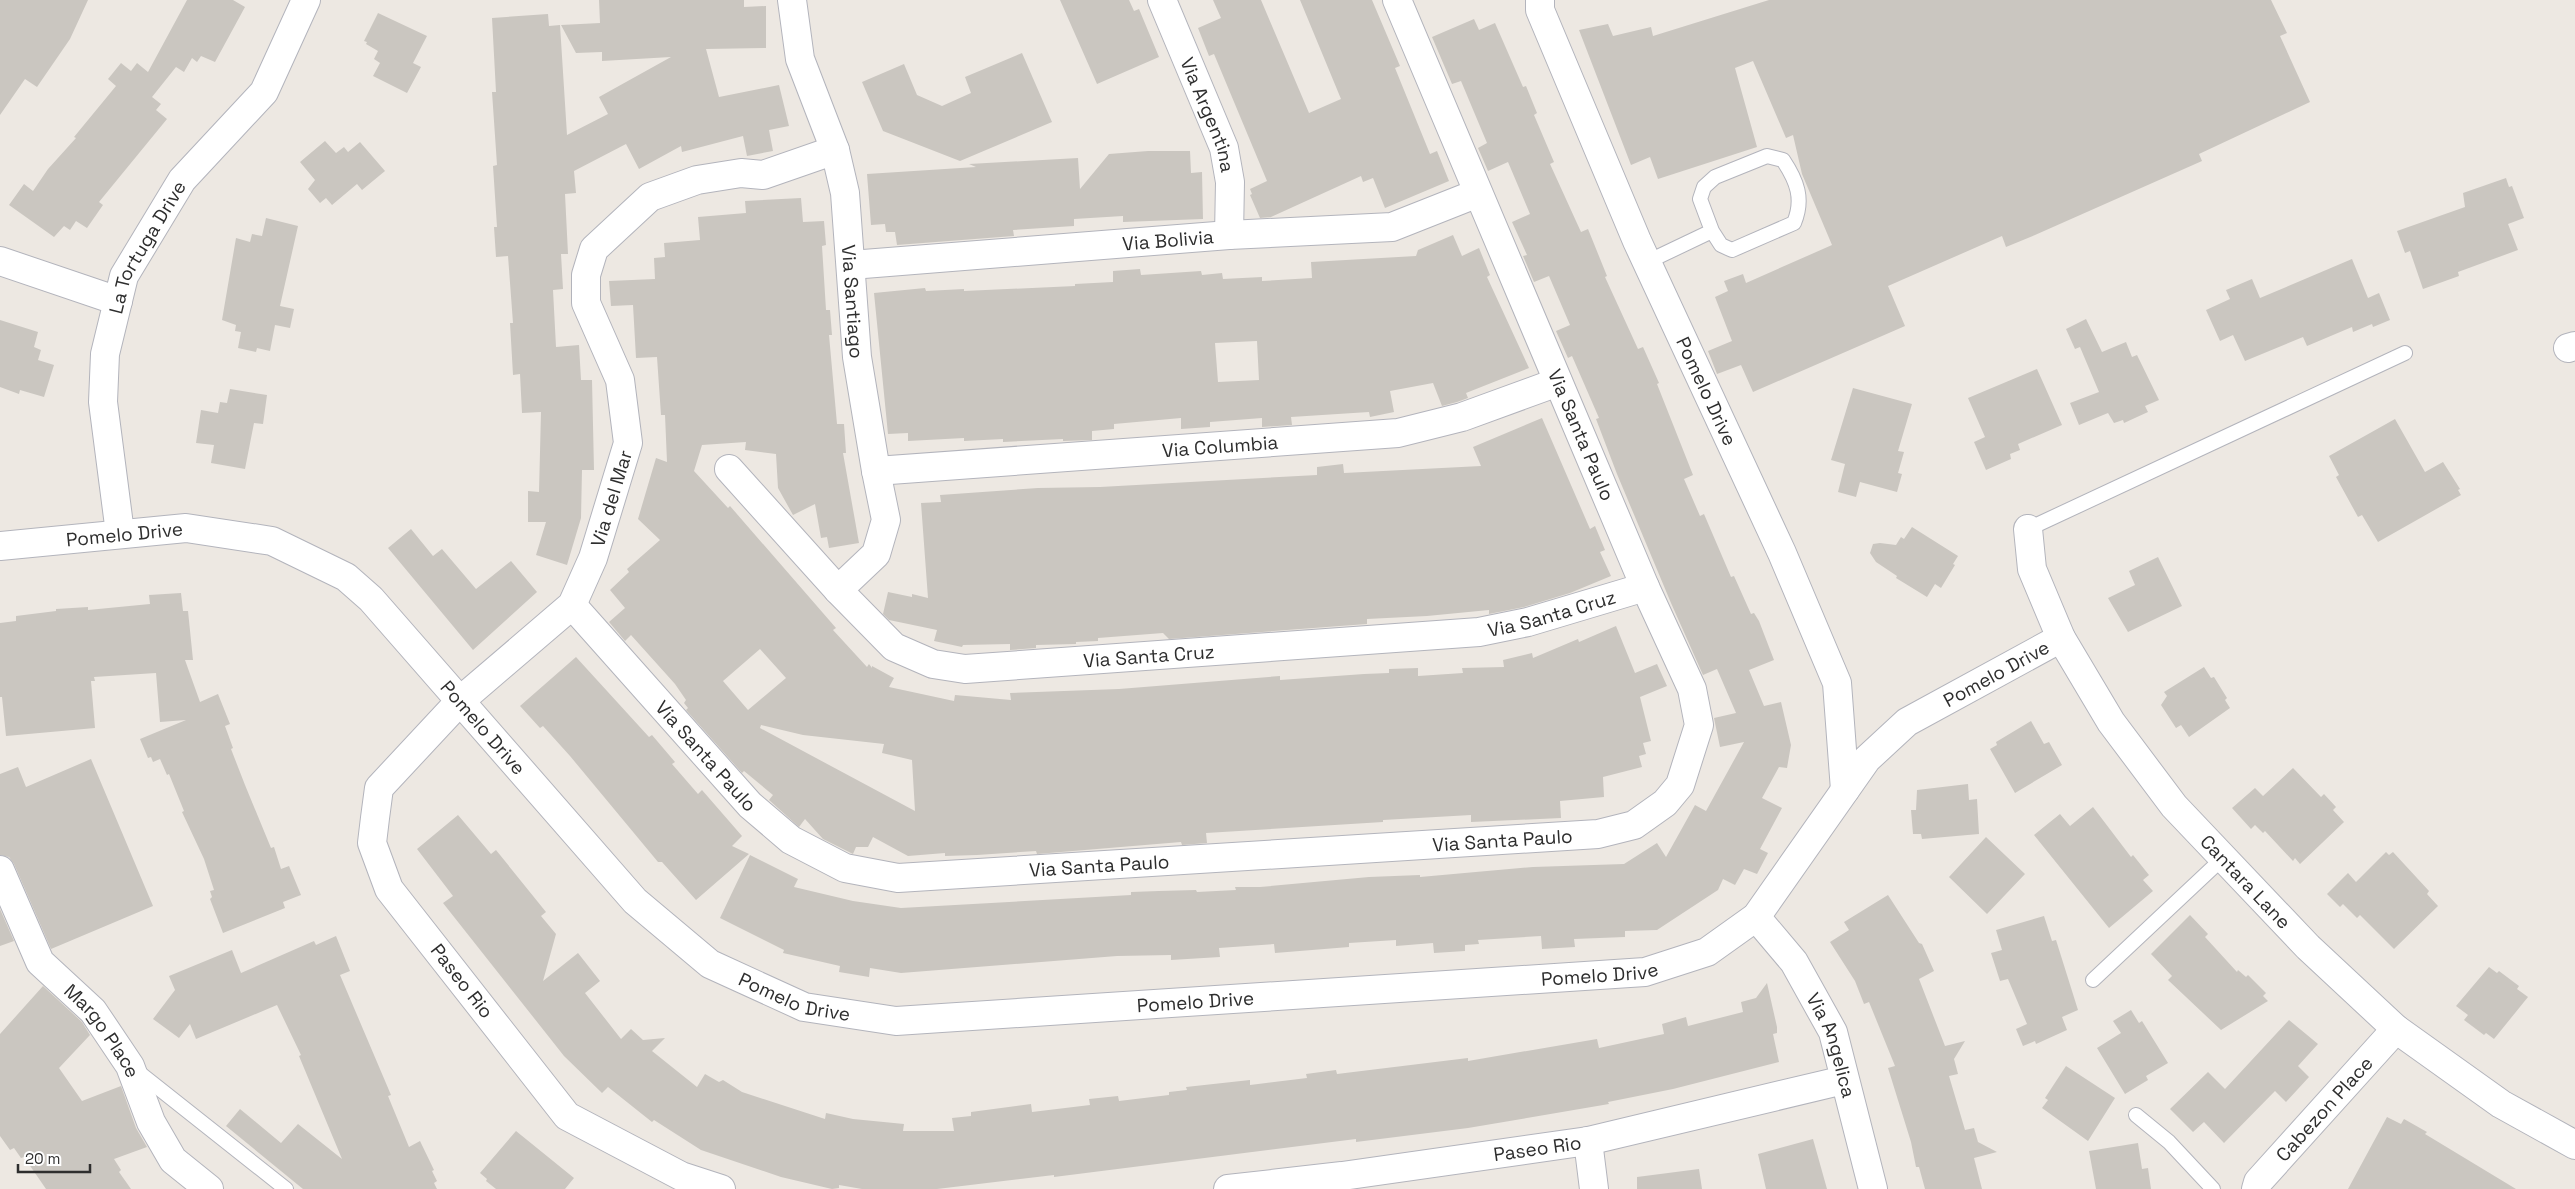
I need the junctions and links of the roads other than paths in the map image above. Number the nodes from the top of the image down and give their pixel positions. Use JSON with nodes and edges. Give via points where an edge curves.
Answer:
{"nodes":[{"id":1,"x":306,"y":0,"type":"edge"},
{"id":2,"x":792,"y":0,"type":"edge"},
{"id":3,"x":1162,"y":0,"type":"edge"},
{"id":4,"x":1397,"y":0,"type":"edge"},
{"id":5,"x":1540,"y":0,"type":"edge"},
{"id":6,"x":835,"y":150,"type":"junction"},
{"id":7,"x":1478,"y":193,"type":"junction"},
{"id":8,"x":1712,"y":231,"type":"junction"},
{"id":9,"x":1230,"y":235,"type":"junction"},
{"id":10,"x":0,"y":261,"type":"edge"},
{"id":11,"x":1647,"y":262,"type":"junction"},
{"id":12,"x":851,"y":265,"type":"junction"},
{"id":13,"x":118,"y":301,"type":"junction"},
{"id":14,"x":2406,"y":353,"type":"dead end"},
{"id":15,"x":1558,"y":382,"type":"junction"},
{"id":16,"x":729,"y":469,"type":"dead end"},
{"id":17,"x":876,"y":471,"type":"junction"},
{"id":18,"x":2028,"y":529,"type":"joint"},
{"id":19,"x":120,"y":533,"type":"junction"},
{"id":20,"x":0,"y":546,"type":"edge"},
{"id":21,"x":1645,"y":587,"type":"junction"},
{"id":22,"x":838,"y":590,"type":"junction"},
{"id":23,"x":572,"y":605,"type":"junction"},
{"id":24,"x":2061,"y":638,"type":"junction"},
{"id":25,"x":461,"y":700,"type":"junction"},
{"id":26,"x":1845,"y":790,"type":"junction"},
{"id":27,"x":2223,"y":858,"type":"junction"},
{"id":28,"x":0,"y":870,"type":"edge"},
{"id":29,"x":1756,"y":918,"type":"junction"},
{"id":30,"x":2093,"y":980,"type":"dead end"},
{"id":31,"x":2396,"y":1029,"type":"junction"},
{"id":32,"x":130,"y":1066,"type":"junction"},
{"id":33,"x":1844,"y":1080,"type":"junction"},
{"id":34,"x":2136,"y":1115,"type":"dead end"},
{"id":35,"x":1588,"y":1141,"type":"junction"},
{"id":36,"x":2575,"y":1145,"type":"edge"},
{"id":37,"x":1342,"y":1183,"type":"edge"},
{"id":38,"x":209,"y":1189,"type":"edge"},
{"id":39,"x":286,"y":1189,"type":"edge"},
{"id":40,"x":721,"y":1189,"type":"edge"},
{"id":41,"x":1228,"y":1189,"type":"edge"},
{"id":42,"x":1594,"y":1189,"type":"edge"},
{"id":43,"x":1873,"y":1189,"type":"edge"},
{"id":44,"x":2213,"y":1189,"type":"edge"},
{"id":45,"x":2256,"y":1189,"type":"edge"}],
"edges":[{"from":1,"to":13,"type":"street","name":"La Tortuga Drive","via":[[264,92],[182,180],[124,276]]},
{"from":2,"to":6,"type":"street","name":"Via Santiago","via":[[800,59]]},
{"from":3,"to":9,"type":"street","name":"Via Argentina","via":[[1224,148],[1230,182]]},
{"from":4,"to":7,"type":"street","name":"Via Santa Paulo"},
{"from":5,"to":11,"type":"street","name":"Pomelo Drive","via":[[1540,10]]},
{"from":6,"to":12,"type":"street","name":"Via Santiago","via":[[845,193]]},
{"from":6,"to":23,"type":"street","name":"Via del Mar","via":[[763,175],[740,173],[697,180],[650,197],[594,249],[586,275],[586,302],[620,380],[628,443],[593,558]]},
{"from":7,"to":9,"type":"street","name":"Via Bolivia","via":[[1392,227]]},
{"from":7,"to":15,"type":"street","name":"Via Santa Paulo"},
{"from":8,"to":8,"type":"lane","via":[[1700,200],[1704,187],[1715,177],[1767,156],[1783,160],[1800,194],[1794,223],[1732,250],[1721,246]]},
{"from":8,"to":11,"type":"lane"},
{"from":9,"to":12,"type":"street","name":"Via Bolivia"},
{"from":10,"to":13,"type":"street"},
{"from":11,"to":26,"type":"street","name":"Pomelo Drive","via":[[1782,554],[1837,683]]},
{"from":12,"to":17,"type":"street","name":"Via Santiago","via":[[857,357]]},
{"from":13,"to":19,"type":"street","name":"La Tortuga Drive","via":[[105,354],[103,402]]},
{"from":14,"to":18,"type":"lane"},
{"from":15,"to":17,"type":"street","name":"Via Columbia","via":[[1462,417],[1398,433]]},
{"from":15,"to":21,"type":"street","name":"Via Santa Paulo"},
{"from":16,"to":22,"type":"street","name":"Via Santa Cruz"},
{"from":17,"to":22,"type":"street","name":"Via Santiago","via":[[886,520],[876,554]]},
{"from":18,"to":24,"type":"street","name":"Cantara Lane","via":[[2032,569]]},
{"from":19,"to":20,"type":"street","name":"Pomelo Drive"},
{"from":19,"to":25,"type":"street","name":"Pomelo Drive","via":[[186,528],[272,541],[346,577],[371,599]]},
{"from":21,"to":22,"type":"street","name":"Via Santa Cruz","via":[[1528,622],[1479,632],[965,669],[932,664],[894,647]]},
{"from":21,"to":23,"type":"street","name":"Via Santa Paulo","via":[[1692,689],[1699,725],[1680,786],[1666,803],[1634,825],[1598,834],[898,878],[845,868],[791,840],[750,805]]},
{"from":23,"to":25,"type":"street","name":"Via del Mar"},
{"from":24,"to":26,"type":"street","name":"Pomelo Drive","via":[[1907,722],[1867,759]]},
{"from":24,"to":27,"type":"street","name":"Cantara Lane","via":[[2111,722],[2174,806]]},
{"from":25,"to":29,"type":"street","name":"Pomelo Drive","via":[[635,901],[710,964],[804,1007],[896,1021],[1645,972],[1708,952]]},
{"from":25,"to":40,"type":"street","name":"Paseo Rio","via":[[379,788],[372,843],[389,889],[568,1116],[681,1176]]},
{"from":26,"to":29,"type":"street","name":"Pomelo Drive"},
{"from":27,"to":30,"type":"lane"},
{"from":27,"to":31,"type":"street","name":"Cantara Lane","via":[[2308,947]]},
{"from":28,"to":32,"type":"street","name":"Margo Place","via":[[40,962],[93,1011]]},
{"from":29,"to":33,"type":"street","name":"Via Angelica","via":[[1794,962],[1828,1023]]},
{"from":31,"to":36,"type":"street","name":"Cantara Lane","via":[[2501,1104]]},
{"from":31,"to":45,"type":"street","name":"Cabezon Place","via":[[2258,1182]]},
{"from":32,"to":38,"type":"street","name":"Margo Place","via":[[152,1122],[173,1160]]},
{"from":32,"to":39,"type":"lane"},
{"from":33,"to":35,"type":"street","name":"Paseo Rio"},
{"from":33,"to":43,"type":"street","name":"Via Angelica"},
{"from":34,"to":44,"type":"lane","via":[[2169,1142]]},
{"from":35,"to":37,"type":"street","name":"Paseo Rio"},
{"from":35,"to":42,"type":"street"},
{"from":37,"to":41,"type":"street","name":"Paseo Rio"}]}
